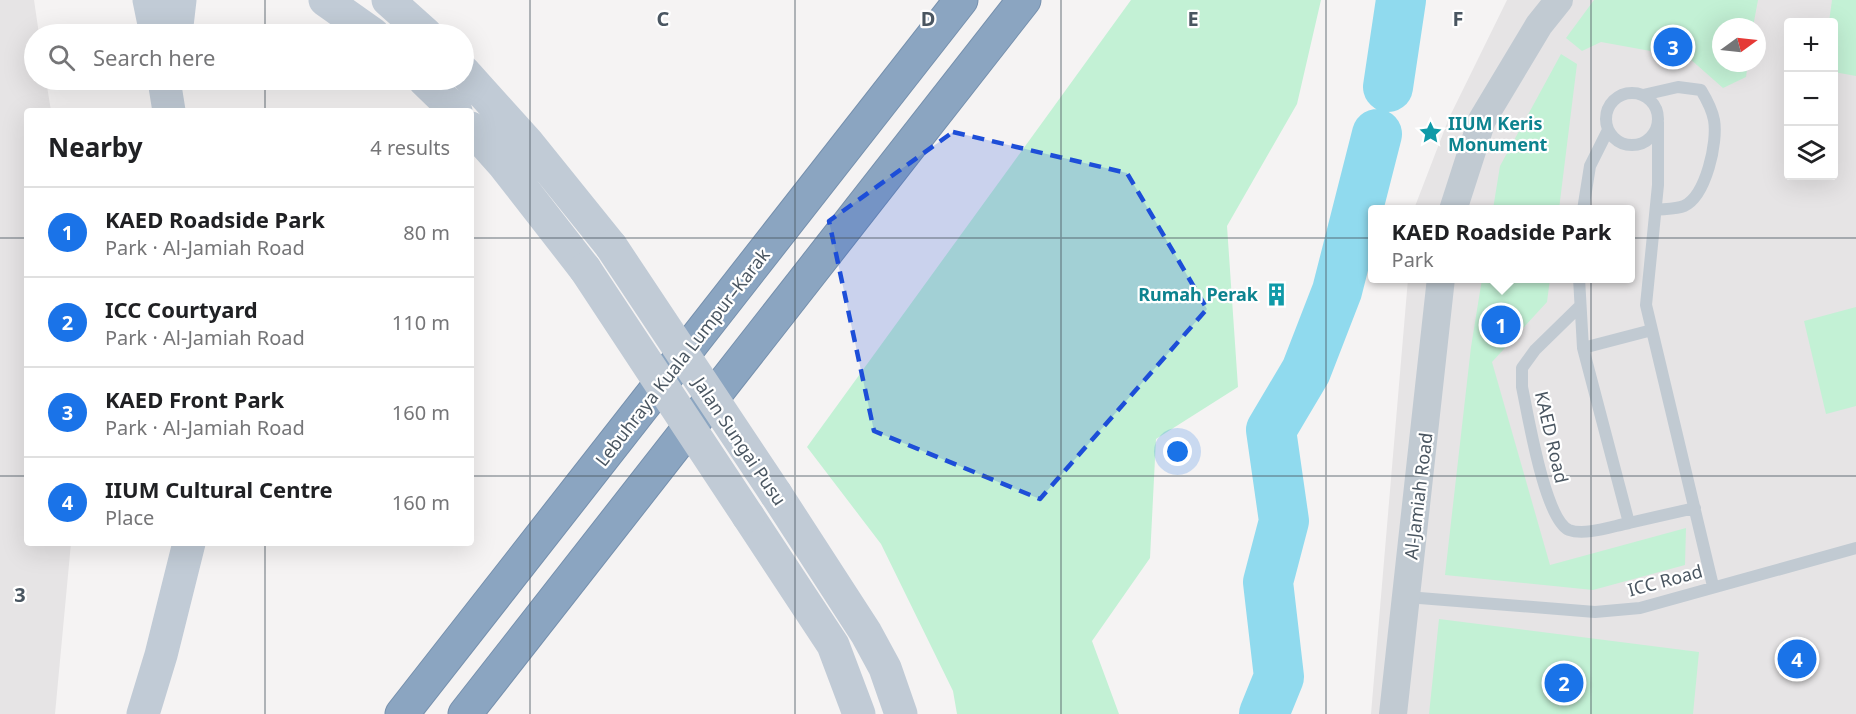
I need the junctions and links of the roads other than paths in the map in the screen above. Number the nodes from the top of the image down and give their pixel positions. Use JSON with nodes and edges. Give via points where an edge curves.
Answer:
{"nodes":[{"id":1,"x":149,"y":0,"type":"edge"},
{"id":2,"x":180,"y":0,"type":"edge"},
{"id":3,"x":325,"y":0,"type":"edge"},
{"id":4,"x":388,"y":0,"type":"edge"},
{"id":5,"x":961,"y":0,"type":"edge"},
{"id":6,"x":1024,"y":0,"type":"edge"},
{"id":7,"x":1559,"y":0,"type":"edge"},
{"id":8,"x":1541,"y":12,"type":"edge"},
{"id":9,"x":154,"y":24,"type":"edge"},
{"id":10,"x":177,"y":24,"type":"edge"},
{"id":11,"x":359,"y":24,"type":"edge"},
{"id":12,"x":415,"y":24,"type":"edge"},
{"id":13,"x":474,"y":83,"type":"edge"},
{"id":14,"x":166,"y":90,"type":"edge"},
{"id":15,"x":178,"y":90,"type":"edge"},
{"id":16,"x":434,"y":90,"type":"edge"},
{"id":17,"x":1643,"y":95,"type":"junction"},
{"id":18,"x":169,"y":108,"type":"edge"},
{"id":19,"x":179,"y":108,"type":"edge"},
{"id":20,"x":453,"y":108,"type":"edge"},
{"id":21,"x":1658,"y":122,"type":"junction"},
{"id":22,"x":1608,"y":130,"type":"junction"},
{"id":23,"x":474,"y":131,"type":"edge"},
{"id":24,"x":1455,"y":205,"type":"edge"},
{"id":25,"x":1584,"y":205,"type":"edge"},
{"id":26,"x":1656,"y":210,"type":"junction"},
{"id":27,"x":1441,"y":283,"type":"edge"},
{"id":28,"x":1579,"y":283,"type":"edge"},
{"id":29,"x":1580,"y":306,"type":"junction"},
{"id":30,"x":1652,"y":330,"type":"junction"},
{"id":31,"x":1583,"y":348,"type":"junction"},
{"id":32,"x":1695,"y":508,"type":"junction"},
{"id":33,"x":1629,"y":523,"type":"junction"},
{"id":34,"x":188,"y":546,"type":"edge"},
{"id":35,"x":1856,"y":548,"type":"edge"},
{"id":36,"x":1713,"y":586,"type":"junction"},
{"id":37,"x":1407,"y":597,"type":"junction"},
{"id":38,"x":143,"y":714,"type":"edge"},
{"id":39,"x":402,"y":714,"type":"edge"},
{"id":40,"x":465,"y":714,"type":"edge"},
{"id":41,"x":859,"y":714,"type":"edge"},
{"id":42,"x":901,"y":714,"type":"edge"},
{"id":43,"x":1393,"y":714,"type":"edge"}],
"edges":[{"from":1,"to":9,"type":"main road"},
{"from":2,"to":10,"type":"main road"},
{"from":3,"to":11,"type":"main road"},
{"from":4,"to":12,"type":"main road"},
{"from":5,"to":39,"type":"highway","name":"Lebuhraya Kuala Lumpur–Karak"},
{"from":6,"to":40,"type":"highway"},
{"from":7,"to":8,"type":"street"},
{"from":8,"to":24,"type":"street","via":[[1482,120]]},
{"from":13,"to":42,"type":"main road","name":"Jalan Sungai Pusu","bridge":true,"via":[[611,246],[866,633],[885,668]]},
{"from":14,"to":18,"type":"main road"},
{"from":15,"to":19,"type":"main road"},
{"from":16,"to":20,"type":"main road"},
{"from":17,"to":21,"type":"lane","via":[[1655,106]]},
{"from":17,"to":22,"type":"lane","via":[[1627,93],[1613,100],[1606,114]]},
{"from":17,"to":26,"type":"lane","via":[[1678,87],[1701,90],[1710,104],[1714,122],[1712,155],[1698,193],[1684,206]]},
{"from":21,"to":22,"type":"lane","via":[[1651,137],[1636,146],[1620,142]]},
{"from":21,"to":26,"type":"lane"},
{"from":22,"to":25,"type":"lane","via":[[1590,166]]},
{"from":23,"to":41,"type":"main road","name":"Jalan Sungai Pusu","bridge":true,"via":[[585,269],[833,645]]},
{"from":26,"to":30,"type":"lane","via":[[1646,305]]},
{"from":27,"to":37,"type":"street","name":"Al-Jamiah Road"},
{"from":28,"to":29,"type":"lane"},
{"from":29,"to":31,"type":"lane"},
{"from":29,"to":33,"type":"lane","name":"KAED Road","via":[[1522,368],[1522,387],[1550,507],[1561,526],[1572,531]]},
{"from":30,"to":31,"type":"lane"},
{"from":30,"to":32,"type":"lane"},
{"from":31,"to":33,"type":"lane"},
{"from":32,"to":33,"type":"lane","name":"KAED Road"},
{"from":32,"to":36,"type":"lane"},
{"from":34,"to":38,"type":"main road"},
{"from":35,"to":36,"type":"lane","name":"ICC Road"},
{"from":36,"to":37,"type":"lane","name":"ICC Road","via":[[1640,608],[1595,612]]},
{"from":37,"to":43,"type":"street","name":"Al-Jamiah Road"}]}
